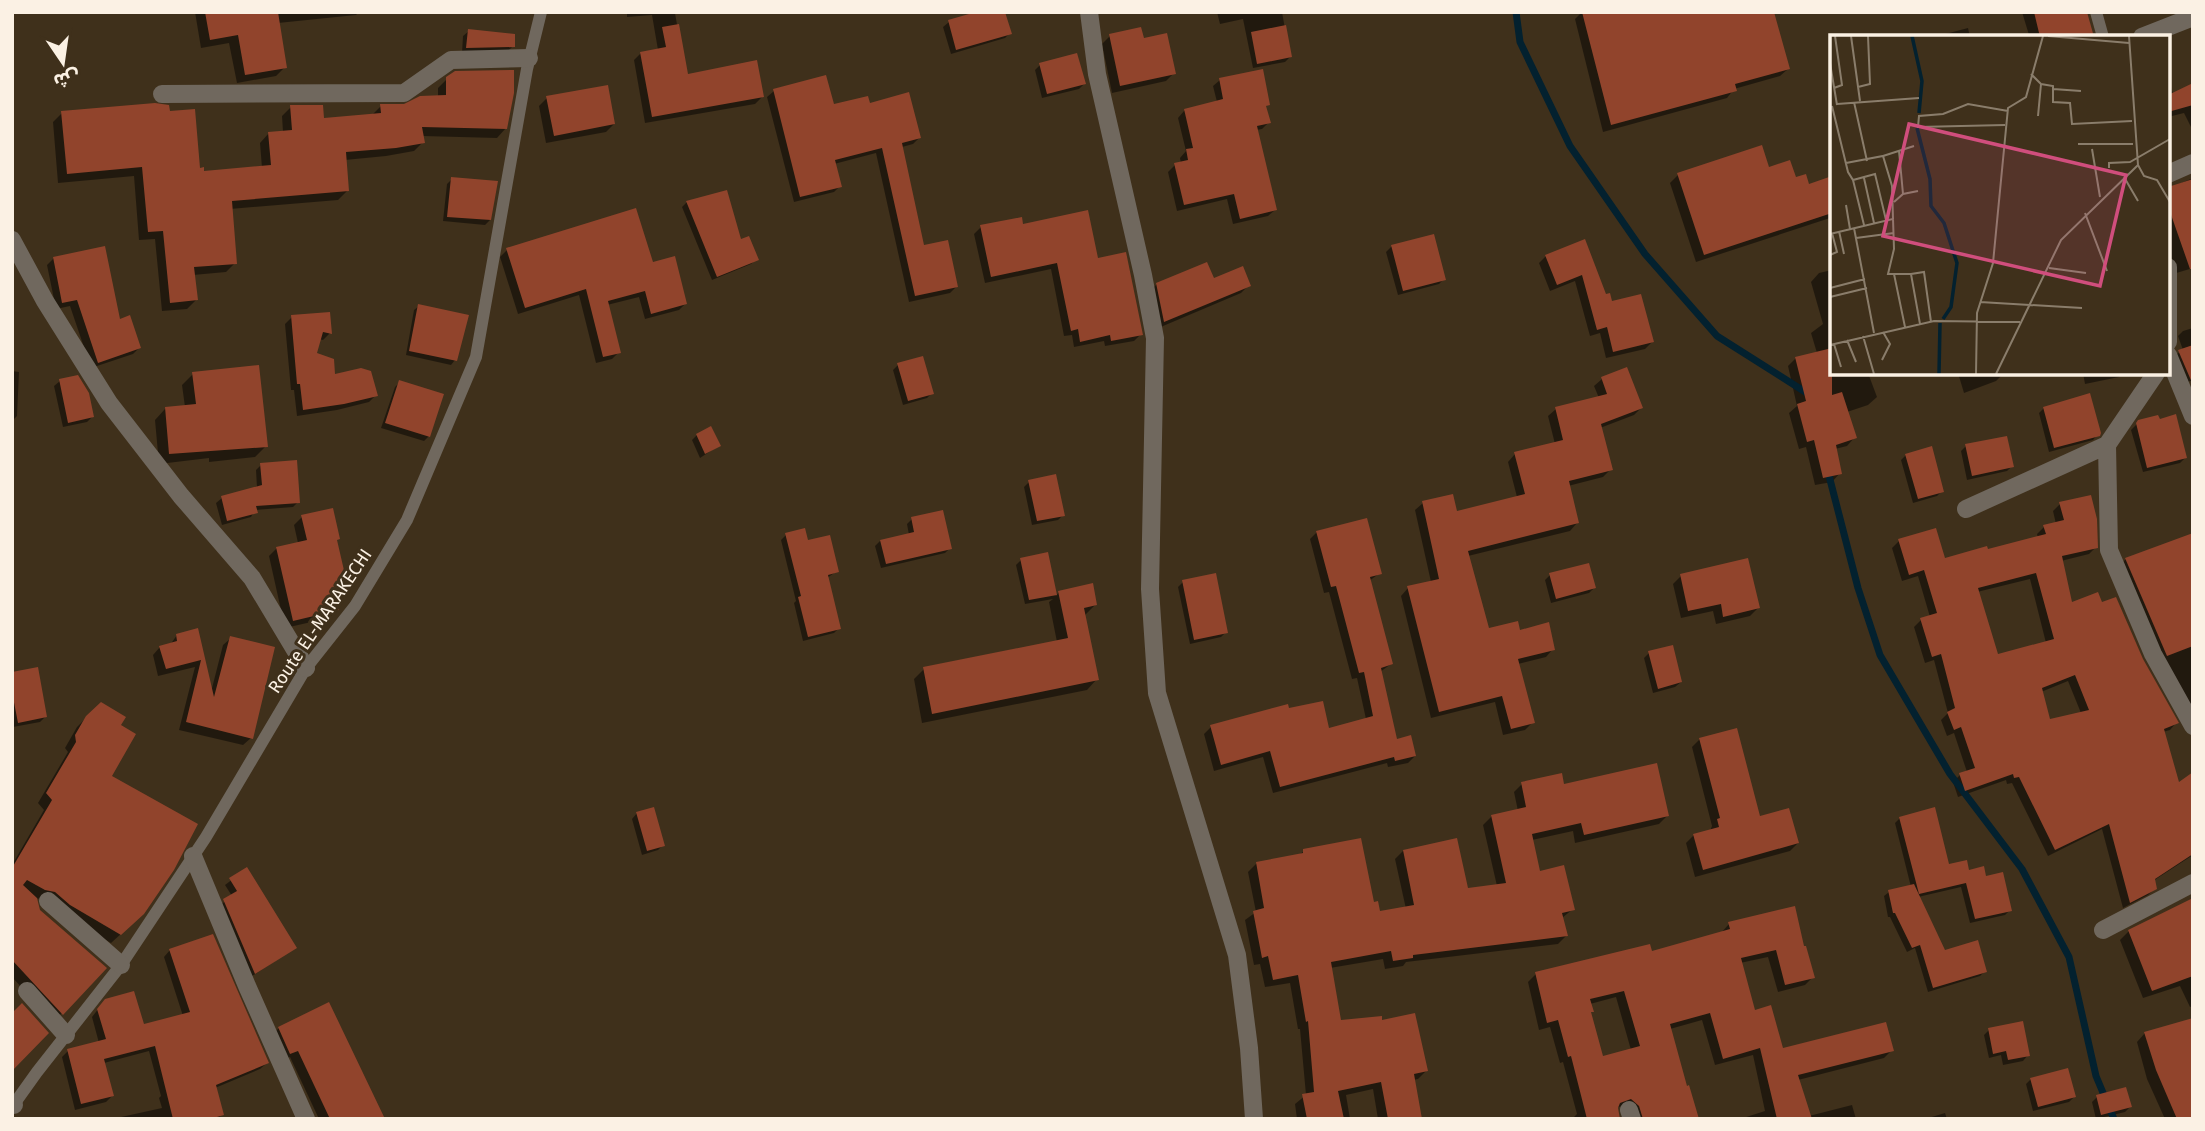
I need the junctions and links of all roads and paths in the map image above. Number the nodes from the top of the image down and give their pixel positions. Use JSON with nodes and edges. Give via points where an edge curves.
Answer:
{"nodes":[{"id":1,"x":541,"y":12,"type":"edge"},
{"id":2,"x":1089,"y":12,"type":"edge"},
{"id":3,"x":2096,"y":12,"type":"edge"},
{"id":4,"x":2193,"y":17,"type":"edge"},
{"id":5,"x":2102,"y":35,"type":"edge"},
{"id":6,"x":2147,"y":35,"type":"edge"},
{"id":7,"x":529,"y":58,"type":"junction"},
{"id":8,"x":162,"y":94,"type":"dead end"},
{"id":9,"x":2193,"y":163,"type":"edge"},
{"id":10,"x":2170,"y":172,"type":"edge"},
{"id":11,"x":12,"y":240,"type":"edge"},
{"id":12,"x":2170,"y":360,"type":"edge"},
{"id":13,"x":2155,"y":374,"type":"edge"},
{"id":14,"x":2193,"y":416,"type":"edge"},
{"id":15,"x":2107,"y":445,"type":"junction"},
{"id":16,"x":1966,"y":509,"type":"dead end"},
{"id":17,"x":306,"y":668,"type":"junction"},
{"id":18,"x":2193,"y":726,"type":"edge"},
{"id":19,"x":193,"y":856,"type":"junction"},
{"id":20,"x":2193,"y":883,"type":"edge"},
{"id":21,"x":48,"y":901,"type":"dead end"},
{"id":22,"x":2103,"y":930,"type":"dead end"},
{"id":23,"x":121,"y":965,"type":"junction"},
{"id":24,"x":27,"y":991,"type":"dead end"},
{"id":25,"x":66,"y":1035,"type":"junction"},
{"id":26,"x":13,"y":1105,"type":"edge"},
{"id":27,"x":306,"y":1119,"type":"edge"},
{"id":28,"x":1254,"y":1119,"type":"edge"}],
"edges":[{"from":1,"to":7,"type":"lane","name":"Route EL-MARAKECHI"},
{"from":2,"to":28,"type":"street","via":[[1097,74],[1154,338],[1150,589],[1157,693],[1237,955]]},
{"from":3,"to":5,"type":"lane"},
{"from":4,"to":6,"type":"street"},
{"from":7,"to":8,"type":"street","via":[[451,60],[404,93]]},
{"from":7,"to":17,"type":"lane","name":"Route EL-MARAKECHI","via":[[476,357],[407,520],[355,606]]},
{"from":9,"to":10,"type":"street"},
{"from":11,"to":17,"type":"street","via":[[109,403],[252,578]]},
{"from":12,"to":14,"type":"street"},
{"from":13,"to":15,"type":"street"},
{"from":15,"to":16,"type":"street"},
{"from":15,"to":18,"type":"street","via":[[2109,550],[2154,654]]},
{"from":17,"to":19,"type":"lane","name":"Route EL-MARAKECHI"},
{"from":19,"to":23,"type":"lane","name":"Route EL-MARAKECHI"},
{"from":19,"to":27,"type":"street"},
{"from":20,"to":22,"type":"street"},
{"from":21,"to":23,"type":"street"},
{"from":23,"to":25,"type":"lane","name":"Route EL-MARAKECHI"},
{"from":24,"to":25,"type":"street"},
{"from":25,"to":26,"type":"lane","name":"Route EL-MARAKECHI"}]}
